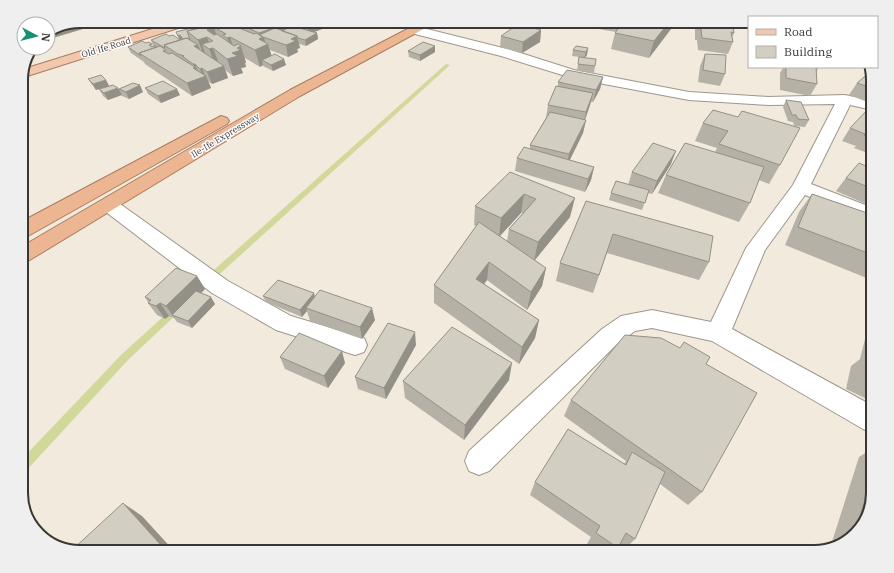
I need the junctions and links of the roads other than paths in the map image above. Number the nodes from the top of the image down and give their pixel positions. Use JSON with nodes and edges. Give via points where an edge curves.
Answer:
{"nodes":[{"id":1,"x":142,"y":28,"type":"edge"},
{"id":2,"x":168,"y":28,"type":"edge"},
{"id":3,"x":406,"y":28,"type":"edge"},
{"id":4,"x":407,"y":28,"type":"edge"},
{"id":5,"x":417,"y":28,"type":"edge"},
{"id":6,"x":31,"y":62,"type":"edge"},
{"id":7,"x":29,"y":72,"type":"edge"},
{"id":8,"x":786,"y":84,"type":"edge"},
{"id":9,"x":845,"y":99,"type":"junction"},
{"id":10,"x":786,"y":100,"type":"junction"},
{"id":11,"x":866,"y":104,"type":"edge"},
{"id":12,"x":801,"y":187,"type":"junction"},
{"id":13,"x":110,"y":206,"type":"junction"},
{"id":14,"x":866,"y":212,"type":"edge"},
{"id":15,"x":28,"y":227,"type":"edge"},
{"id":16,"x":28,"y":252,"type":"edge"},
{"id":17,"x":718,"y":333,"type":"junction"},
{"id":18,"x":355,"y":345,"type":"dead end"},
{"id":19,"x":866,"y":416,"type":"edge"},
{"id":20,"x":479,"y":461,"type":"dead end"}],
"edges":[{"from":1,"to":6,"type":"main road","name":"Old Ife Road"},
{"from":2,"to":7,"type":"main road","name":"Old Ife Road"},
{"from":3,"to":15,"type":"highway","name":"Ile-Ife Expressway"},
{"from":4,"to":13,"type":"highway","name":"Ile-Ife Expressway"},
{"from":5,"to":10,"type":"street","via":[[572,74],[689,96]]},
{"from":8,"to":10,"type":"street"},
{"from":9,"to":10,"type":"street"},
{"from":9,"to":11,"type":"street"},
{"from":9,"to":12,"type":"street"},
{"from":12,"to":14,"type":"street"},
{"from":12,"to":17,"type":"street","via":[[756,248]]},
{"from":13,"to":16,"type":"highway","name":"Ile-Ife Expressway"},
{"from":13,"to":18,"type":"street","via":[[220,287],[284,324]]},
{"from":17,"to":19,"type":"street"},
{"from":17,"to":20,"type":"street","via":[[652,319],[629,323],[610,336]]}]}
